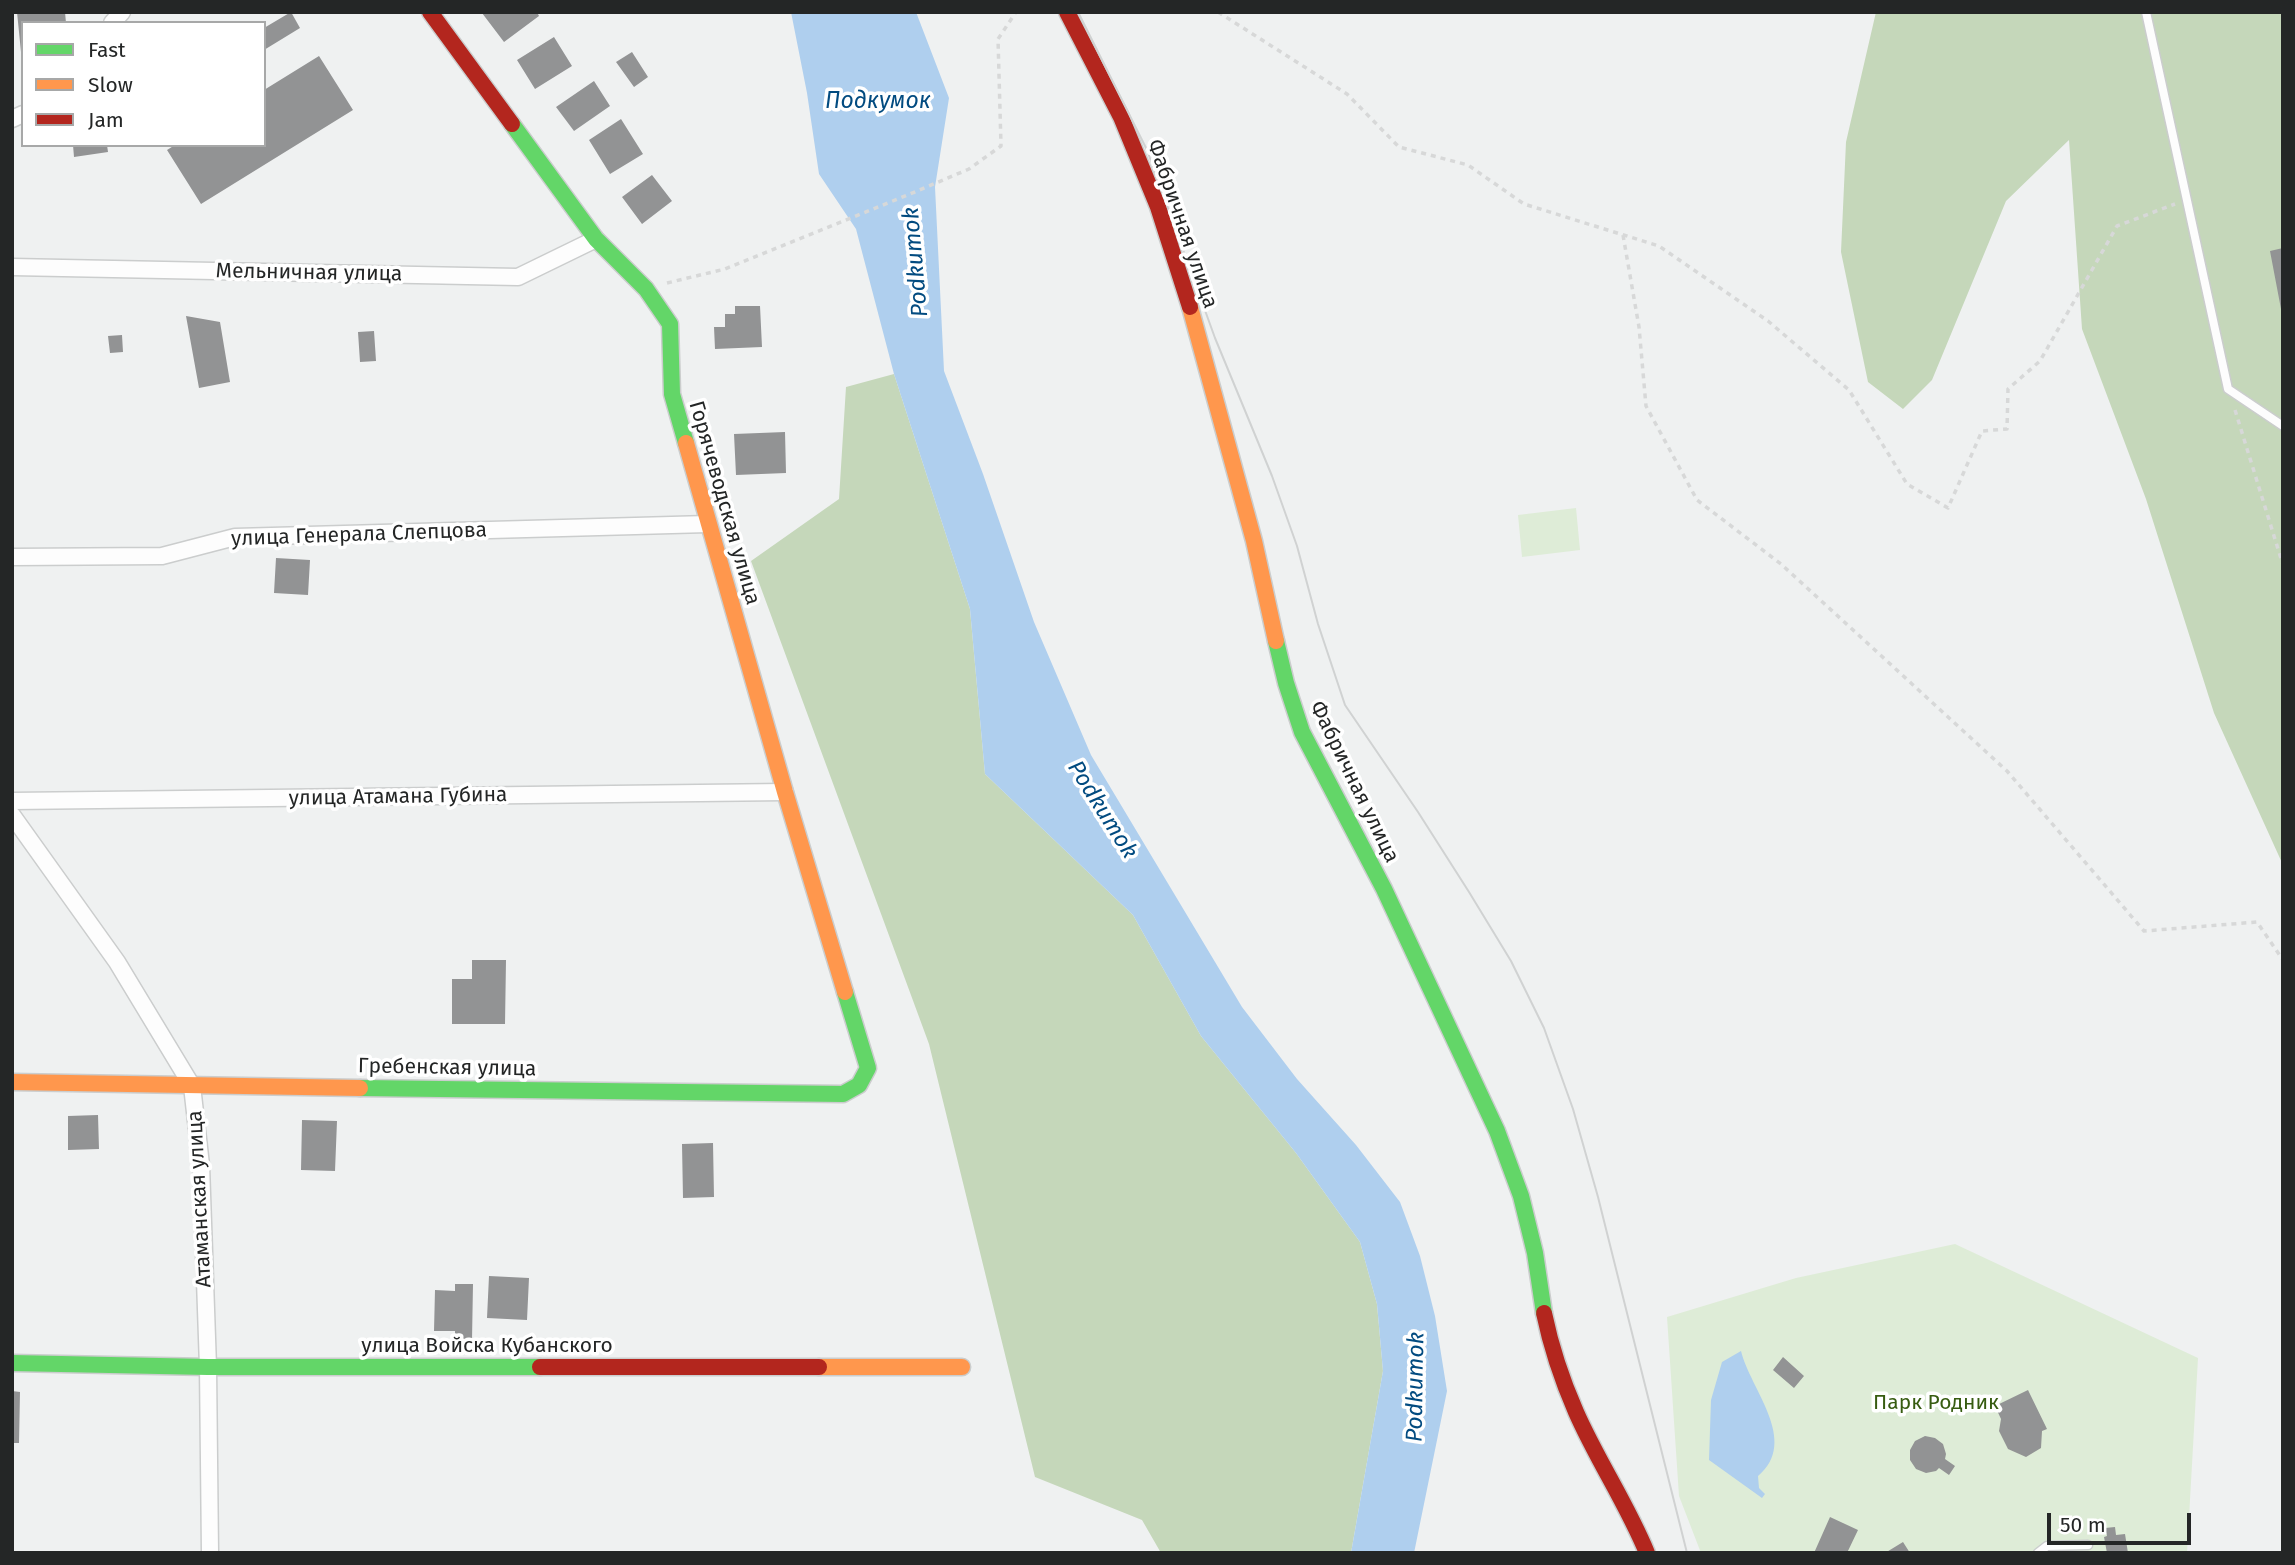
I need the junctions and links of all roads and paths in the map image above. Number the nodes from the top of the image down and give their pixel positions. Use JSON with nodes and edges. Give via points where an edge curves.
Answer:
{"nodes":[{"id":1,"x":430,"y":12,"type":"edge"},
{"id":2,"x":1016,"y":12,"type":"edge"},
{"id":3,"x":1067,"y":12,"type":"edge"},
{"id":4,"x":1218,"y":12,"type":"edge"},
{"id":5,"x":2146,"y":12,"type":"edge"},
{"id":6,"x":2187,"y":200,"type":"junction"},
{"id":7,"x":1623,"y":234,"type":"junction"},
{"id":8,"x":596,"y":239,"type":"junction"},
{"id":9,"x":12,"y":267,"type":"edge"},
{"id":10,"x":646,"y":289,"type":"junction"},
{"id":11,"x":2228,"y":389,"type":"junction"},
{"id":12,"x":2283,"y":426,"type":"edge"},
{"id":13,"x":708,"y":524,"type":"junction"},
{"id":14,"x":12,"y":557,"type":"edge"},
{"id":15,"x":2283,"y":565,"type":"edge"},
{"id":16,"x":785,"y":792,"type":"junction"},
{"id":17,"x":12,"y":801,"type":"edge"},
{"id":18,"x":12,"y":815,"type":"edge"},
{"id":19,"x":2283,"y":960,"type":"edge"},
{"id":20,"x":869,"y":1068,"type":"joint"},
{"id":21,"x":12,"y":1082,"type":"edge"},
{"id":22,"x":192,"y":1086,"type":"junction"},
{"id":23,"x":12,"y":1363,"type":"edge"},
{"id":24,"x":208,"y":1367,"type":"junction"},
{"id":25,"x":962,"y":1367,"type":"dead end"},
{"id":26,"x":2088,"y":1545,"type":"dead end"},
{"id":27,"x":210,"y":1553,"type":"edge"},
{"id":28,"x":1647,"y":1553,"type":"edge"},
{"id":29,"x":2038,"y":1553,"type":"edge"}],
"edges":[{"from":1,"to":8,"type":"street","name":"Горячеводская улица"},
{"from":2,"to":10,"type":"path","via":[[998,39],[1001,146],[969,169],[725,269]]},
{"from":3,"to":28,"type":"street","name":"Фабричная улица","via":[[1121,117],[1182,276],[1302,732],[1384,890],[1497,1131],[1521,1196],[1556,1360],[1576,1413]]},
{"from":4,"to":7,"type":"path","via":[[1347,94],[1399,147],[1468,164],[1524,204]]},
{"from":5,"to":6,"type":"lane"},
{"from":6,"to":7,"type":"path","via":[[2118,226],[2040,361],[2008,389],[2007,429],[1982,431],[1948,508],[1907,484],[1849,390],[1768,321],[1659,246]]},
{"from":6,"to":11,"type":"lane"},
{"from":7,"to":19,"type":"path","via":[[1639,327],[1646,406],[1697,500],[1781,564],[2007,771],[2144,932],[2257,922]]},
{"from":8,"to":9,"type":"street","name":"Мельничная улица","via":[[518,277]]},
{"from":8,"to":10,"type":"street","name":"Горячеводская улица"},
{"from":10,"to":13,"type":"street","name":"Горячеводская улица","via":[[670,324],[672,394]]},
{"from":11,"to":12,"type":"lane"},
{"from":11,"to":15,"type":"path"},
{"from":13,"to":14,"type":"street","name":"улица Генерала Слепцова","via":[[235,537],[162,556]]},
{"from":13,"to":16,"type":"street","name":"Горячеводская улица"},
{"from":16,"to":17,"type":"street","name":"улица Атамана Губина"},
{"from":16,"to":20,"type":"street","name":"Горячеводская улица"},
{"from":18,"to":22,"type":"street","name":"Атаманская улица","via":[[117,961]]},
{"from":20,"to":22,"type":"street","name":"Гребенская улица","via":[[859,1085],[843,1094]]},
{"from":21,"to":22,"type":"street","name":"Гребенская улица"},
{"from":22,"to":24,"type":"street","name":"Атаманская улица","via":[[201,1165]]},
{"from":23,"to":24,"type":"street","name":"улица Войска Кубанского"},
{"from":24,"to":25,"type":"street","name":"улица Войска Кубанского"},
{"from":24,"to":27,"type":"street","name":"Атаманская улица"},
{"from":26,"to":29,"type":"lane","via":[[2047,1546]]}]}
